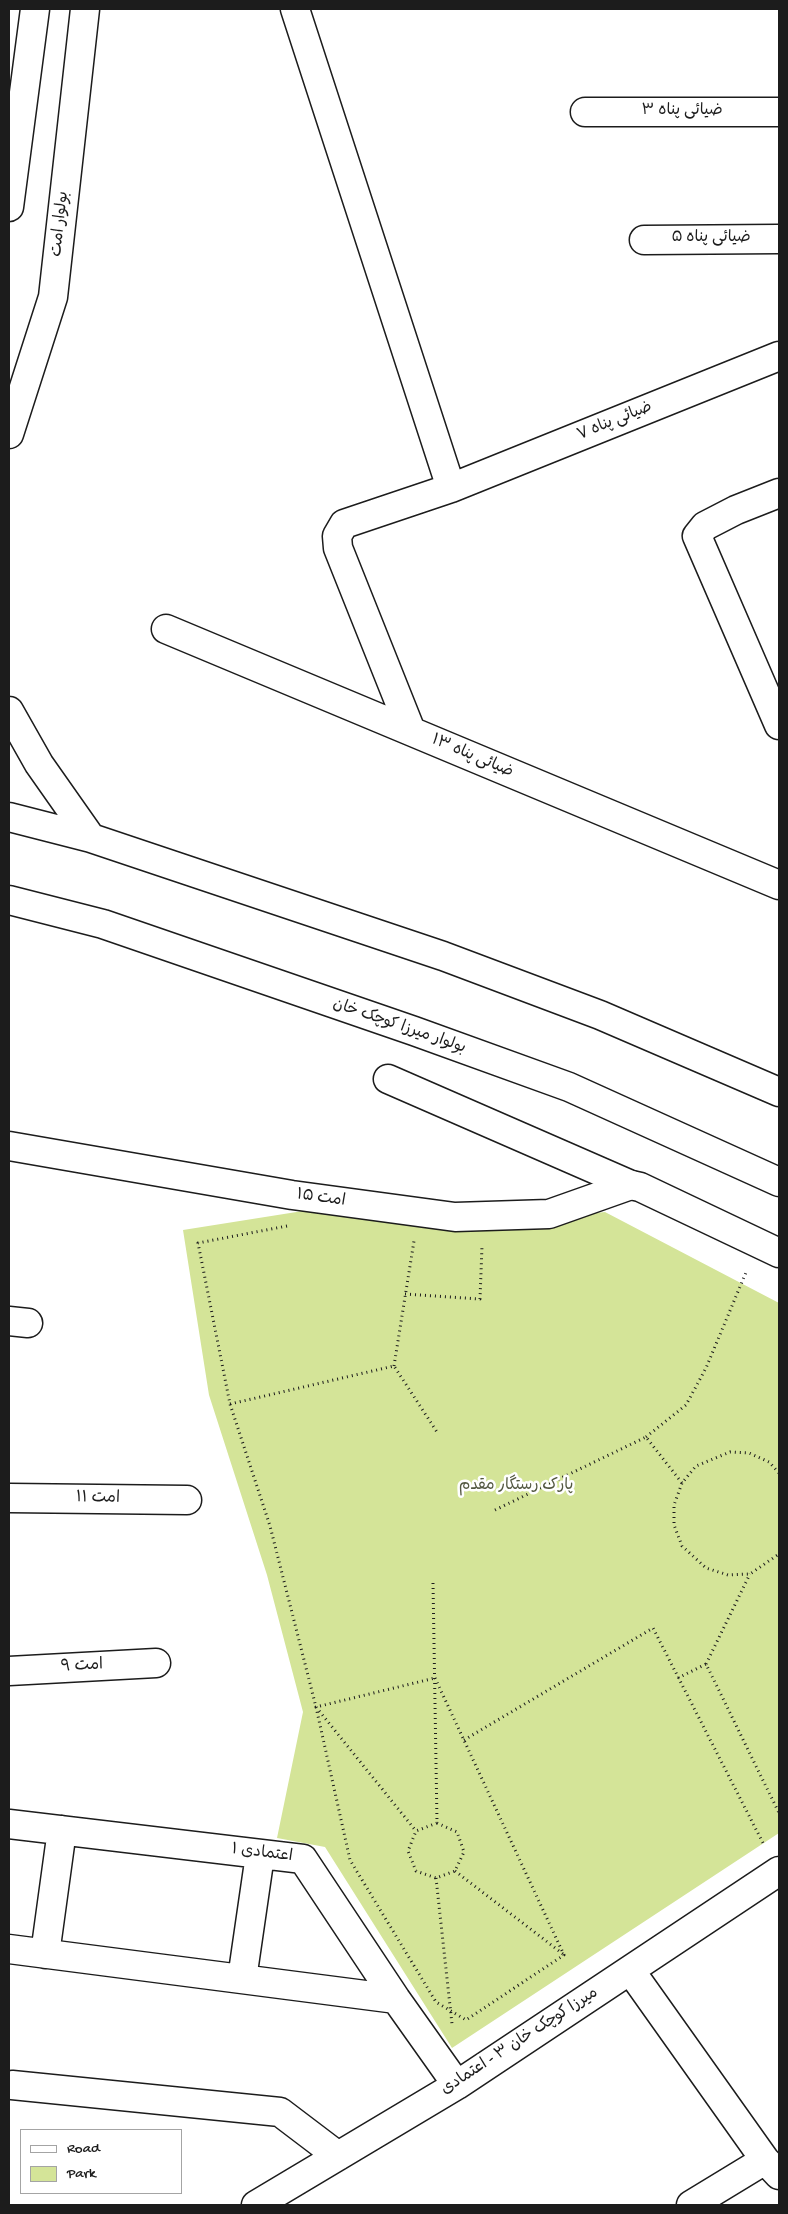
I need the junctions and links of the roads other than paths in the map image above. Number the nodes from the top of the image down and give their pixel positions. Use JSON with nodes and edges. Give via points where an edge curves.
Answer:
{"nodes":[{"id":1,"x":35,"y":9,"type":"edge"},
{"id":2,"x":85,"y":9,"type":"edge"},
{"id":3,"x":295,"y":9,"type":"edge"},
{"id":4,"x":585,"y":112,"type":"dead end"},
{"id":5,"x":779,"y":112,"type":"edge"},
{"id":6,"x":9,"y":207,"type":"edge"},
{"id":7,"x":779,"y":239,"type":"edge"},
{"id":8,"x":644,"y":240,"type":"dead end"},
{"id":9,"x":779,"y":356,"type":"edge"},
{"id":10,"x":9,"y":434,"type":"edge"},
{"id":11,"x":451,"y":488,"type":"junction"},
{"id":12,"x":779,"y":493,"type":"edge"},
{"id":13,"x":166,"y":628,"type":"dead end"},
{"id":14,"x":772,"y":688,"type":"edge"},
{"id":15,"x":9,"y":711,"type":"edge"},
{"id":16,"x":779,"y":725,"type":"edge"},
{"id":17,"x":411,"y":731,"type":"junction"},
{"id":18,"x":15,"y":825,"type":"edge"},
{"id":19,"x":92,"y":838,"type":"junction"},
{"id":20,"x":779,"y":885,"type":"edge"},
{"id":21,"x":9,"y":900,"type":"edge"},
{"id":22,"x":388,"y":1079,"type":"dead end"},
{"id":23,"x":779,"y":1092,"type":"edge"},
{"id":24,"x":9,"y":1146,"type":"edge"},
{"id":25,"x":779,"y":1182,"type":"edge"},
{"id":26,"x":631,"y":1185,"type":"junction"},
{"id":27,"x":769,"y":1248,"type":"edge"},
{"id":28,"x":9,"y":1498,"type":"edge"},
{"id":29,"x":187,"y":1500,"type":"dead end"},
{"id":30,"x":156,"y":1663,"type":"dead end"},
{"id":31,"x":9,"y":1671,"type":"edge"},
{"id":32,"x":9,"y":1824,"type":"edge"},
{"id":33,"x":62,"y":1830,"type":"junction"},
{"id":34,"x":260,"y":1854,"type":"junction"},
{"id":35,"x":774,"y":1861,"type":"edge"},
{"id":36,"x":9,"y":1949,"type":"edge"},
{"id":37,"x":45,"y":1954,"type":"junction"},
{"id":38,"x":630,"y":1970,"type":"junction"},
{"id":39,"x":242,"y":1979,"type":"junction"},
{"id":40,"x":396,"y":1999,"type":"junction"},
{"id":41,"x":12,"y":2085,"type":"dead end"},
{"id":42,"x":457,"y":2085,"type":"junction"},
{"id":43,"x":338,"y":2156,"type":"junction"},
{"id":44,"x":772,"y":2168,"type":"edge"},
{"id":45,"x":256,"y":2205,"type":"edge"},
{"id":46,"x":691,"y":2205,"type":"edge"}],
"edges":[{"from":1,"to":6,"type":"street"},
{"from":2,"to":10,"type":"street","name":"بولوار امت","via":[[53,298]]},
{"from":3,"to":11,"type":"street"},
{"from":4,"to":5,"type":"street","name":"ضیائی پناه ۳"},
{"from":7,"to":8,"type":"street","name":"ضیائی پناه ۵"},
{"from":9,"to":11,"type":"street","name":"ضیائی پناه ۷"},
{"from":11,"to":17,"type":"street","name":"ضیائی پناه ۷","via":[[344,524],[337,536],[338,548]]},
{"from":12,"to":14,"type":"street","via":[[736,510],[706,526],[697,536]]},
{"from":13,"to":17,"type":"street","name":"ضیائی پناه ۱۳"},
{"from":14,"to":16,"type":"street"},
{"from":15,"to":19,"type":"street","via":[[38,764]]},
{"from":17,"to":20,"type":"street","name":"ضیائی پناه ۱۳"},
{"from":18,"to":19,"type":"street"},
{"from":19,"to":23,"type":"street","via":[[443,956],[600,1015]]},
{"from":21,"to":25,"type":"street","name":"بولوار میرزا کوچک خان","via":[[103,924],[568,1087]]},
{"from":22,"to":26,"type":"street"},
{"from":24,"to":26,"type":"street","name":"امت ۱۵","via":[[292,1195],[454,1217],[549,1214]]},
{"from":26,"to":27,"type":"street"},
{"from":28,"to":29,"type":"street","name":"امت ۱۱"},
{"from":30,"to":31,"type":"street","name":"امت ۹"},
{"from":32,"to":33,"type":"street","name":"اعتمادی ۱"},
{"from":33,"to":34,"type":"street","name":"اعتمادی ۱"},
{"from":33,"to":37,"type":"street"},
{"from":34,"to":39,"type":"street"},
{"from":34,"to":40,"type":"street","name":"اعتمادی ۱","via":[[303,1859]]},
{"from":35,"to":38,"type":"street","name":"میرزا کوچک خان ۳ - اعتمادی"},
{"from":36,"to":37,"type":"street"},
{"from":37,"to":39,"type":"street"},
{"from":38,"to":42,"type":"street","name":"میرزا کوچک خان ۳ - اعتمادی"},
{"from":38,"to":44,"type":"street"},
{"from":39,"to":40,"type":"street"},
{"from":40,"to":42,"type":"street","name":"اعتمادی ۱"},
{"from":41,"to":43,"type":"street","via":[[280,2112]]},
{"from":42,"to":43,"type":"street","name":"میرزا کوچک خان ۳ - اعتمادی"},
{"from":43,"to":45,"type":"street","name":"میرزا کوچک خان ۳ - اعتمادی"},
{"from":44,"to":46,"type":"street"}]}
